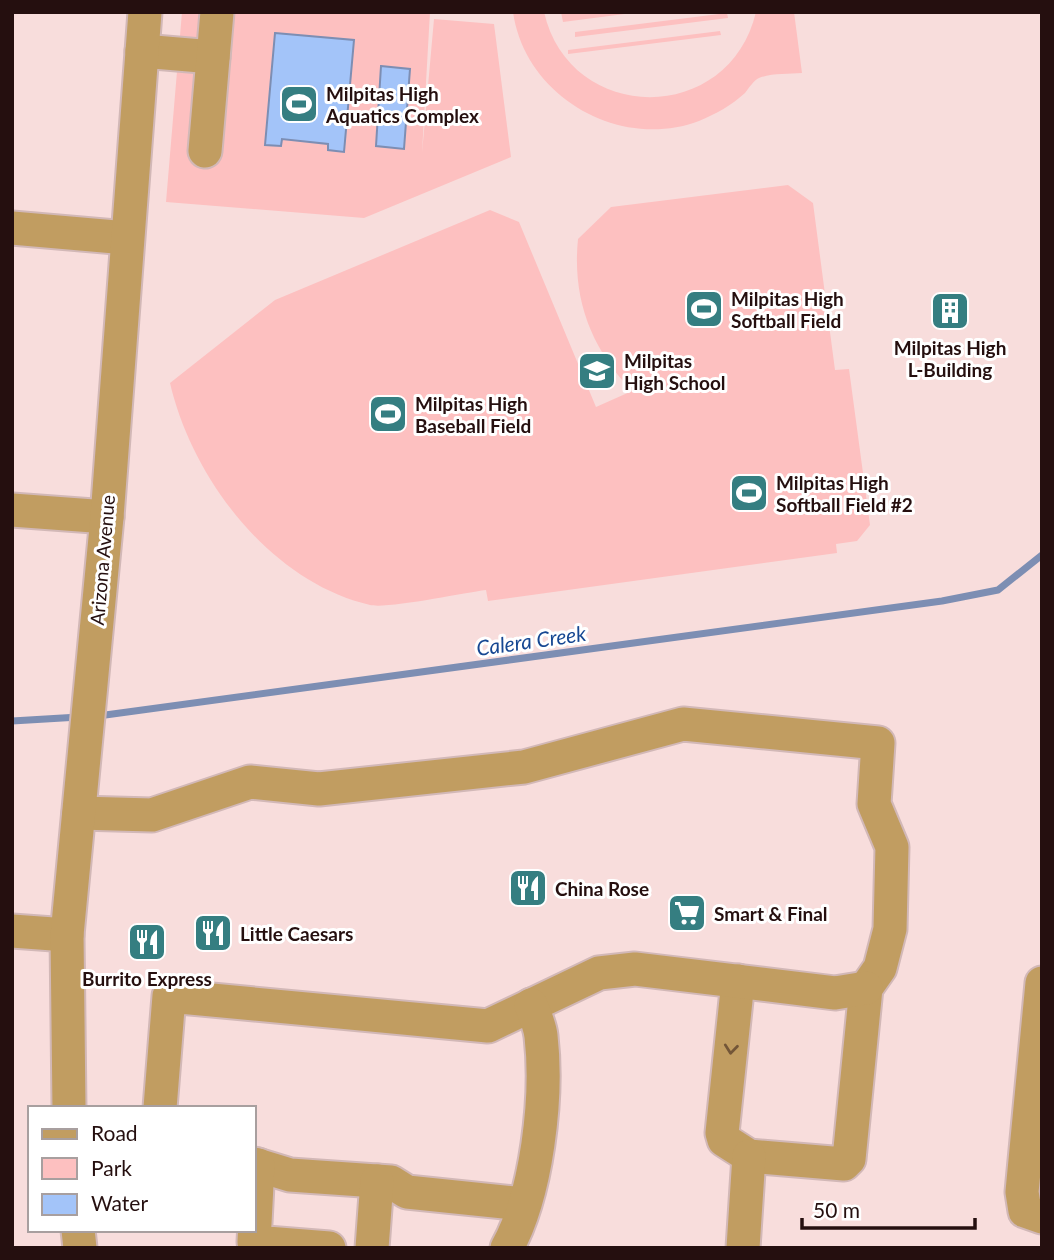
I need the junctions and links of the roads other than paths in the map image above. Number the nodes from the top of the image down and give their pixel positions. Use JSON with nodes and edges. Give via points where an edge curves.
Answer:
{"nodes":[{"id":1,"x":145,"y":12,"type":"edge"},
{"id":2,"x":217,"y":12,"type":"edge"},
{"id":3,"x":142,"y":51,"type":"junction"},
{"id":4,"x":213,"y":57,"type":"junction"},
{"id":5,"x":205,"y":151,"type":"dead end"},
{"id":6,"x":12,"y":228,"type":"edge"},
{"id":7,"x":127,"y":238,"type":"junction"},
{"id":8,"x":12,"y":510,"type":"edge"},
{"id":9,"x":107,"y":517,"type":"junction"},
{"id":10,"x":79,"y":813,"type":"junction"},
{"id":11,"x":12,"y":931,"type":"edge"},
{"id":12,"x":67,"y":935,"type":"junction"},
{"id":13,"x":738,"y":981,"type":"junction"},
{"id":14,"x":1042,"y":983,"type":"edge"},
{"id":15,"x":866,"y":988,"type":"junction"},
{"id":16,"x":531,"y":1005,"type":"junction"},
{"id":17,"x":69,"y":1106,"type":"edge"},
{"id":18,"x":160,"y":1106,"type":"edge"},
{"id":19,"x":749,"y":1156,"type":"junction"},
{"id":20,"x":256,"y":1165,"type":"edge"},
{"id":21,"x":377,"y":1181,"type":"junction"},
{"id":22,"x":523,"y":1204,"type":"junction"},
{"id":23,"x":1033,"y":1214,"type":"edge"},
{"id":24,"x":254,"y":1232,"type":"edge"},
{"id":25,"x":329,"y":1248,"type":"edge"},
{"id":26,"x":372,"y":1248,"type":"edge"},
{"id":27,"x":507,"y":1248,"type":"edge"},
{"id":28,"x":743,"y":1248,"type":"edge"}],
"edges":[{"from":1,"to":3,"type":"street","name":"Arizona Avenue"},
{"from":2,"to":4,"type":"street"},
{"from":3,"to":4,"type":"street"},
{"from":3,"to":7,"type":"street","name":"Arizona Avenue"},
{"from":4,"to":5,"type":"street"},
{"from":6,"to":7,"type":"street"},
{"from":7,"to":9,"type":"street","name":"Arizona Avenue"},
{"from":8,"to":9,"type":"street"},
{"from":9,"to":10,"type":"street","name":"Arizona Avenue"},
{"from":10,"to":12,"type":"street","name":"Arizona Avenue"},
{"from":10,"to":15,"type":"street","via":[[152,816],[250,782],[319,789],[524,767],[683,724],[878,743],[874,804],[892,847],[890,929],[880,968]]},
{"from":11,"to":12,"type":"street"},
{"from":12,"to":17,"type":"street","name":"Arizona Avenue"},
{"from":13,"to":15,"type":"street","via":[[835,993]]},
{"from":13,"to":16,"type":"street","via":[[635,969],[599,973]]},
{"from":13,"to":19,"type":"street","one_way":true,"via":[[722,1133],[728,1145]]},
{"from":14,"to":23,"type":"street","via":[[1022,1177]]},
{"from":15,"to":19,"type":"street","via":[[849,1159],[838,1165]]},
{"from":16,"to":18,"type":"street","via":[[488,1026],[169,996]]},
{"from":16,"to":22,"type":"street","via":[[541,1033],[543,1083],[537,1155]]},
{"from":19,"to":28,"type":"street"},
{"from":20,"to":21,"type":"street","via":[[290,1175]]},
{"from":21,"to":22,"type":"street","via":[[391,1182],[407,1192]]},
{"from":21,"to":26,"type":"street"},
{"from":22,"to":27,"type":"street"},
{"from":24,"to":25,"type":"street","via":[[254,1242]]}]}
